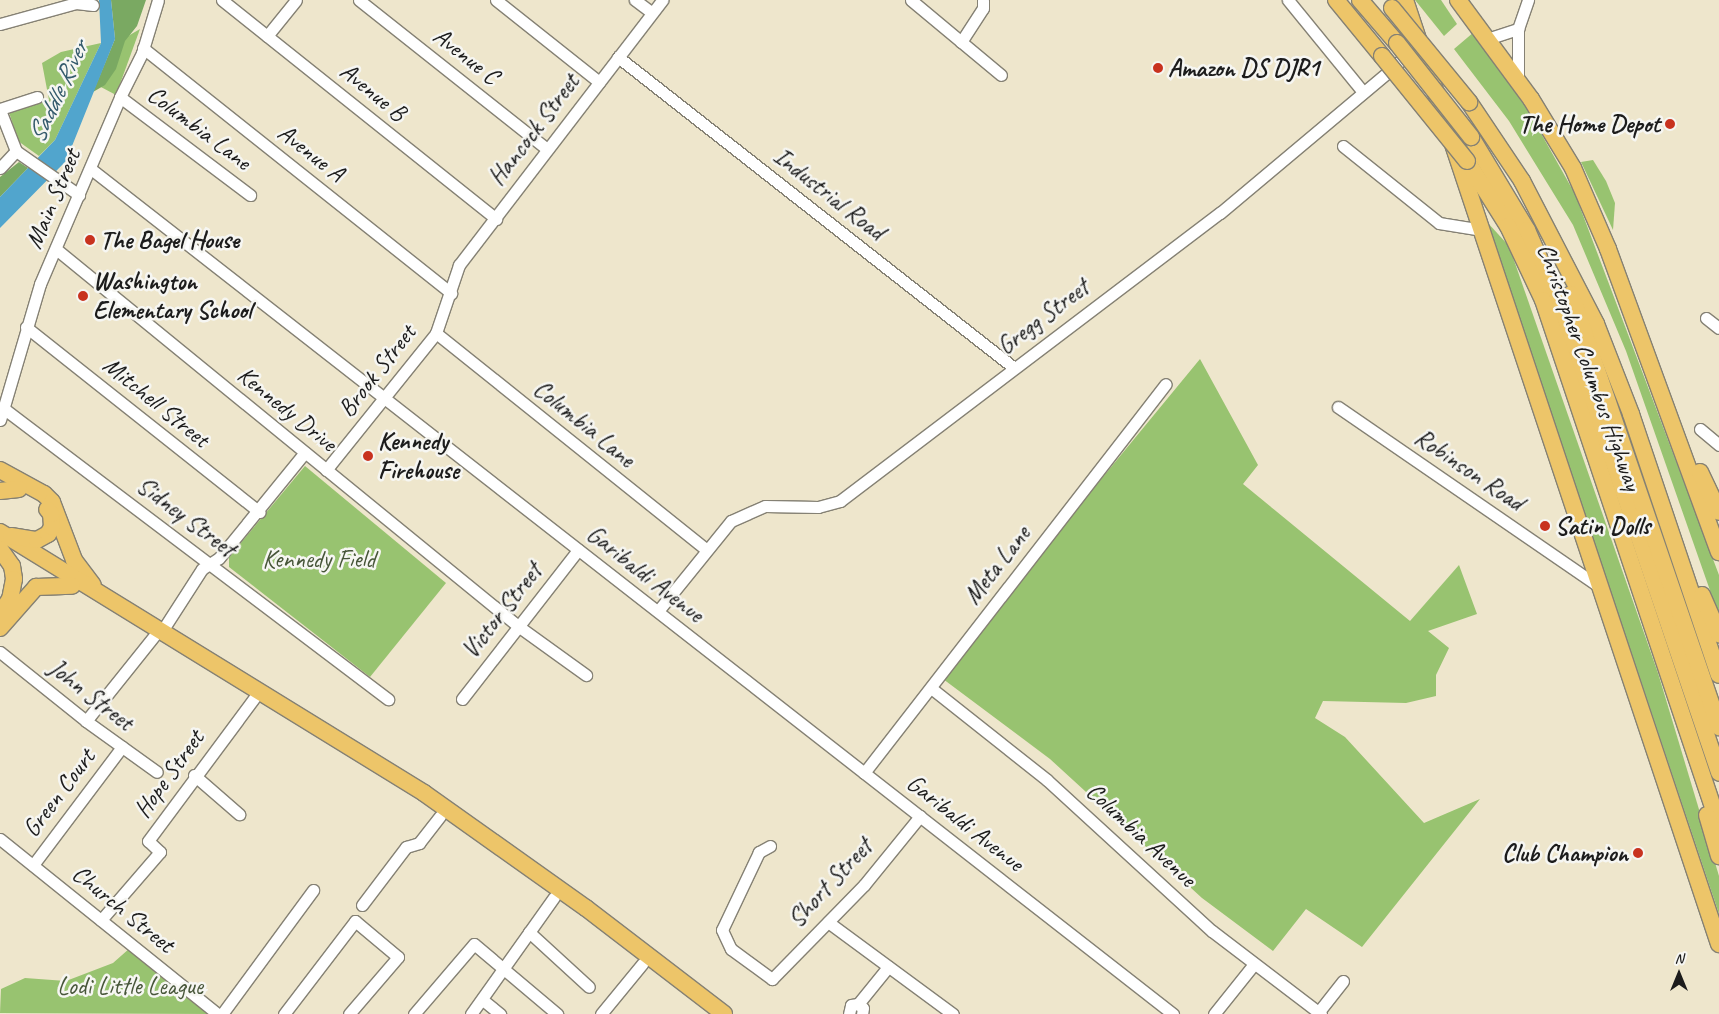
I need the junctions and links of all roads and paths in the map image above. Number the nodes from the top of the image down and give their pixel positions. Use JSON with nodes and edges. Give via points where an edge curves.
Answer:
{"nodes":[{"id":1,"x":158,"y":0,"type":"edge"},
{"id":2,"x":222,"y":0,"type":"edge"},
{"id":3,"x":296,"y":0,"type":"edge"},
{"id":4,"x":359,"y":0,"type":"edge"},
{"id":5,"x":496,"y":0,"type":"edge"},
{"id":6,"x":634,"y":0,"type":"edge"},
{"id":7,"x":662,"y":0,"type":"edge"},
{"id":8,"x":911,"y":0,"type":"edge"},
{"id":9,"x":983,"y":0,"type":"edge"},
{"id":10,"x":1288,"y":0,"type":"edge"},
{"id":11,"x":1336,"y":0,"type":"edge"},
{"id":12,"x":1360,"y":0,"type":"edge"},
{"id":13,"x":1458,"y":0,"type":"edge"},
{"id":14,"x":1528,"y":0,"type":"edge"},
{"id":15,"x":76,"y":2,"type":"edge"},
{"id":16,"x":1394,"y":3,"type":"edge"},
{"id":17,"x":93,"y":4,"type":"dead end"},
{"id":18,"x":652,"y":13,"type":"junction"},
{"id":19,"x":1412,"y":21,"type":"junction"},
{"id":20,"x":0,"y":24,"type":"edge"},
{"id":21,"x":1518,"y":29,"type":"junction"},
{"id":22,"x":267,"y":36,"type":"junction"},
{"id":23,"x":1487,"y":39,"type":"junction"},
{"id":24,"x":961,"y":42,"type":"junction"},
{"id":25,"x":144,"y":48,"type":"junction"},
{"id":26,"x":618,"y":57,"type":"junction"},
{"id":27,"x":1388,"y":72,"type":"junction"},
{"id":28,"x":1001,"y":74,"type":"dead end"},
{"id":29,"x":1432,"y":77,"type":"junction"},
{"id":30,"x":1518,"y":81,"type":"junction"},
{"id":31,"x":599,"y":82,"type":"junction"},
{"id":32,"x":1363,"y":92,"type":"junction"},
{"id":33,"x":37,"y":97,"type":"dead end"},
{"id":34,"x":120,"y":97,"type":"junction"},
{"id":35,"x":0,"y":109,"type":"edge"},
{"id":36,"x":1343,"y":146,"type":"dead end"},
{"id":37,"x":546,"y":148,"type":"junction"},
{"id":38,"x":16,"y":151,"type":"junction"},
{"id":39,"x":0,"y":168,"type":"edge"},
{"id":40,"x":91,"y":169,"type":"junction"},
{"id":41,"x":250,"y":195,"type":"dead end"},
{"id":42,"x":79,"y":196,"type":"junction"},
{"id":43,"x":496,"y":218,"type":"junction"},
{"id":44,"x":1547,"y":227,"type":"junction"},
{"id":45,"x":1482,"y":230,"type":"junction"},
{"id":46,"x":56,"y":248,"type":"junction"},
{"id":47,"x":451,"y":292,"type":"junction"},
{"id":48,"x":1706,"y":318,"type":"dead end"},
{"id":49,"x":26,"y":326,"type":"junction"},
{"id":50,"x":1719,"y":328,"type":"edge"},
{"id":51,"x":436,"y":333,"type":"junction"},
{"id":52,"x":1649,"y":362,"type":"junction"},
{"id":53,"x":1013,"y":367,"type":"junction"},
{"id":54,"x":1166,"y":384,"type":"dead end"},
{"id":55,"x":384,"y":397,"type":"junction"},
{"id":56,"x":1338,"y":407,"type":"dead end"},
{"id":57,"x":3,"y":408,"type":"junction"},
{"id":58,"x":0,"y":420,"type":"edge"},
{"id":59,"x":1700,"y":429,"type":"dead end"},
{"id":60,"x":1719,"y":445,"type":"edge"},
{"id":61,"x":305,"y":452,"type":"junction"},
{"id":62,"x":0,"y":470,"type":"edge"},
{"id":63,"x":326,"y":470,"type":"junction"},
{"id":64,"x":0,"y":478,"type":"edge"},
{"id":65,"x":19,"y":489,"type":"junction"},
{"id":66,"x":1656,"y":490,"type":"junction"},
{"id":67,"x":0,"y":492,"type":"edge"},
{"id":68,"x":259,"y":512,"type":"junction"},
{"id":69,"x":1719,"y":512,"type":"edge"},
{"id":70,"x":1,"y":539,"type":"edge"},
{"id":71,"x":706,"y":549,"type":"junction"},
{"id":72,"x":578,"y":550,"type":"junction"},
{"id":73,"x":1719,"y":552,"type":"edge"},
{"id":74,"x":211,"y":564,"type":"junction"},
{"id":75,"x":72,"y":586,"type":"junction"},
{"id":76,"x":1600,"y":587,"type":"junction"},
{"id":77,"x":100,"y":593,"type":"junction"},
{"id":78,"x":658,"y":611,"type":"junction"},
{"id":79,"x":0,"y":614,"type":"edge"},
{"id":80,"x":518,"y":626,"type":"junction"},
{"id":81,"x":0,"y":628,"type":"edge"},
{"id":82,"x":158,"y":633,"type":"junction"},
{"id":83,"x":1719,"y":634,"type":"edge"},
{"id":84,"x":0,"y":652,"type":"edge"},
{"id":85,"x":586,"y":675,"type":"dead end"},
{"id":86,"x":1719,"y":675,"type":"edge"},
{"id":87,"x":931,"y":688,"type":"junction"},
{"id":88,"x":255,"y":697,"type":"junction"},
{"id":89,"x":388,"y":698,"type":"dead end"},
{"id":90,"x":462,"y":699,"type":"dead end"},
{"id":91,"x":86,"y":721,"type":"junction"},
{"id":92,"x":1684,"y":721,"type":"junction"},
{"id":93,"x":1719,"y":727,"type":"edge"},
{"id":94,"x":122,"y":747,"type":"junction"},
{"id":95,"x":157,"y":772,"type":"dead end"},
{"id":96,"x":864,"y":773,"type":"junction"},
{"id":97,"x":1719,"y":774,"type":"edge"},
{"id":98,"x":194,"y":775,"type":"junction"},
{"id":99,"x":239,"y":814,"type":"dead end"},
{"id":100,"x":440,"y":816,"type":"junction"},
{"id":101,"x":920,"y":816,"type":"junction"},
{"id":102,"x":1719,"y":825,"type":"edge"},
{"id":103,"x":0,"y":839,"type":"edge"},
{"id":104,"x":770,"y":846,"type":"dead end"},
{"id":105,"x":1719,"y":856,"type":"edge"},
{"id":106,"x":33,"y":865,"type":"junction"},
{"id":107,"x":313,"y":890,"type":"dead end"},
{"id":108,"x":554,"y":897,"type":"junction"},
{"id":109,"x":362,"y":905,"type":"dead end"},
{"id":110,"x":101,"y":920,"type":"junction"},
{"id":111,"x":828,"y":922,"type":"junction"},
{"id":112,"x":529,"y":932,"type":"junction"},
{"id":113,"x":1719,"y":944,"type":"edge"},
{"id":114,"x":642,"y":964,"type":"junction"},
{"id":115,"x":1254,"y":964,"type":"junction"},
{"id":116,"x":888,"y":967,"type":"junction"},
{"id":117,"x":504,"y":970,"type":"junction"},
{"id":118,"x":1343,"y":981,"type":"dead end"},
{"id":119,"x":589,"y":987,"type":"dead end"},
{"id":120,"x":484,"y":1001,"type":"junction"},
{"id":121,"x":860,"y":1009,"type":"edge"},
{"id":122,"x":950,"y":1013,"type":"edge"},
{"id":123,"x":1319,"y":1013,"type":"edge"},
{"id":124,"x":218,"y":1014,"type":"edge"},
{"id":125,"x":222,"y":1014,"type":"edge"},
{"id":126,"x":284,"y":1014,"type":"edge"},
{"id":127,"x":349,"y":1014,"type":"edge"},
{"id":128,"x":414,"y":1014,"type":"edge"},
{"id":129,"x":472,"y":1014,"type":"edge"},
{"id":130,"x":500,"y":1014,"type":"edge"},
{"id":131,"x":557,"y":1014,"type":"edge"},
{"id":132,"x":601,"y":1014,"type":"edge"},
{"id":133,"x":706,"y":1014,"type":"edge"},
{"id":134,"x":724,"y":1014,"type":"edge"},
{"id":135,"x":849,"y":1014,"type":"edge"},
{"id":136,"x":1173,"y":1014,"type":"edge"},
{"id":137,"x":1214,"y":1014,"type":"edge"}],
"edges":[{"from":1,"to":25,"type":"street","name":"Main Street"},
{"from":2,"to":22,"type":"street","name":"Avenue B"},
{"from":3,"to":22,"type":"street"},
{"from":4,"to":37,"type":"street","name":"Avenue C"},
{"from":5,"to":31,"type":"street"},
{"from":6,"to":18,"type":"street"},
{"from":7,"to":18,"type":"street","name":"Hancock Street"},
{"from":8,"to":24,"type":"street"},
{"from":9,"to":24,"type":"street","via":[[983,8]]},
{"from":10,"to":32,"type":"street"},
{"from":11,"to":92,"type":"highway","name":"Christopher Columbus Highway","bridge":true,"via":[[1467,162],[1508,226],[1543,300]]},
{"from":12,"to":97,"type":"highway","name":"Christopher Columbus Highway","bridge":true,"via":[[1471,137],[1515,207],[1550,280]]},
{"from":13,"to":23,"type":"highway"},
{"from":14,"to":21,"type":"street"},
{"from":15,"to":17,"type":"street"},
{"from":15,"to":20,"type":"street"},
{"from":16,"to":19,"type":"highway"},
{"from":16,"to":44,"type":"highway","name":"Christopher Columbus Highway","bridge":true,"via":[[1508,157]]},
{"from":18,"to":26,"type":"street","name":"Hancock Street"},
{"from":19,"to":27,"type":"street","name":"Gregg Street","via":[[1412,42],[1408,54]]},
{"from":19,"to":29,"type":"highway"},
{"from":21,"to":23,"type":"street"},
{"from":21,"to":30,"type":"street"},
{"from":22,"to":43,"type":"street","name":"Avenue B"},
{"from":23,"to":30,"type":"highway"},
{"from":24,"to":28,"type":"street"},
{"from":25,"to":34,"type":"street","name":"Main Street"},
{"from":25,"to":47,"type":"street","name":"Avenue A"},
{"from":26,"to":31,"type":"street","name":"Hancock Street"},
{"from":26,"to":53,"type":"street","name":"Industrial Road"},
{"from":27,"to":29,"type":"street","name":"Gregg Street","via":[[1407,66]]},
{"from":27,"to":32,"type":"street","name":"Gregg Street"},
{"from":29,"to":45,"type":"highway"},
{"from":30,"to":52,"type":"highway","via":[[1573,168],[1608,248]]},
{"from":31,"to":37,"type":"street","name":"Hancock Street"},
{"from":32,"to":53,"type":"street","name":"Gregg Street","via":[[1220,212]]},
{"from":33,"to":35,"type":"street"},
{"from":34,"to":40,"type":"street","name":"Main Street"},
{"from":34,"to":41,"type":"street","name":"Columbia Lane"},
{"from":35,"to":38,"type":"street"},
{"from":36,"to":45,"type":"street","via":[[1440,223]]},
{"from":37,"to":43,"type":"street","name":"Hancock Street"},
{"from":38,"to":39,"type":"street"},
{"from":38,"to":42,"type":"street"},
{"from":40,"to":42,"type":"street","name":"Main Street"},
{"from":40,"to":55,"type":"street","name":"Garibaldi Avenue"},
{"from":42,"to":46,"type":"street","name":"Main Street"},
{"from":43,"to":47,"type":"street","name":"Hancock Street","via":[[460,265]]},
{"from":44,"to":66,"type":"highway","name":"Christopher Columbus Highway","via":[[1599,330]]},
{"from":44,"to":93,"type":"highway","name":"Christopher Columbus Highway"},
{"from":45,"to":76,"type":"highway"},
{"from":46,"to":49,"type":"street","name":"Main Street"},
{"from":46,"to":61,"type":"street","name":"Kennedy Drive"},
{"from":47,"to":51,"type":"street","name":"Brook Street"},
{"from":48,"to":50,"type":"street"},
{"from":49,"to":57,"type":"street","name":"Main Street"},
{"from":49,"to":68,"type":"street","name":"Mitchell Street"},
{"from":51,"to":55,"type":"street","name":"Brook Street"},
{"from":51,"to":71,"type":"street","name":"Columbia Lane"},
{"from":52,"to":69,"type":"highway"},
{"from":52,"to":73,"type":"highway"},
{"from":53,"to":71,"type":"street","name":"Gregg Street","via":[[840,501],[818,507],[780,504],[752,510],[731,521]]},
{"from":54,"to":87,"type":"street","name":"Meta Lane"},
{"from":55,"to":63,"type":"street","name":"Brook Street"},
{"from":55,"to":72,"type":"street","name":"Garibaldi Avenue"},
{"from":56,"to":76,"type":"street","name":"Robinson Road"},
{"from":57,"to":58,"type":"street","name":"Main Street"},
{"from":57,"to":74,"type":"street","name":"Sidney Street"},
{"from":59,"to":60,"type":"street"},
{"from":61,"to":63,"type":"street","name":"Kennedy Drive"},
{"from":61,"to":68,"type":"street"},
{"from":62,"to":77,"type":"highway","via":[[44,494],[52,502],[74,560]]},
{"from":63,"to":80,"type":"street","name":"Kennedy Drive"},
{"from":64,"to":65,"type":"highway"},
{"from":65,"to":67,"type":"highway"},
{"from":65,"to":70,"type":"highway","via":[[45,507],[51,514],[52,527],[48,534],[37,540]]},
{"from":66,"to":83,"type":"highway"},
{"from":66,"to":86,"type":"highway","name":"Christopher Columbus Highway"},
{"from":68,"to":74,"type":"street"},
{"from":70,"to":75,"type":"highway"},
{"from":70,"to":77,"type":"highway"},
{"from":70,"to":79,"type":"highway","via":[[14,578],[10,599]]},
{"from":71,"to":78,"type":"street","name":"Gregg Street"},
{"from":72,"to":78,"type":"street","name":"Garibaldi Avenue"},
{"from":72,"to":80,"type":"street","name":"Victor Street"},
{"from":74,"to":82,"type":"street","via":[[202,569]]},
{"from":74,"to":89,"type":"street","name":"Sidney Street"},
{"from":75,"to":81,"type":"highway","via":[[35,588]]},
{"from":75,"to":82,"type":"highway"},
{"from":76,"to":113,"type":"highway"},
{"from":77,"to":82,"type":"highway"},
{"from":78,"to":96,"type":"street","name":"Garibaldi Avenue"},
{"from":80,"to":85,"type":"street","name":"Kennedy Drive"},
{"from":80,"to":90,"type":"street","name":"Victor Street"},
{"from":82,"to":88,"type":"highway"},
{"from":82,"to":91,"type":"street"},
{"from":82,"to":134,"type":"highway","via":[[432,799],[582,905]]},
{"from":84,"to":91,"type":"street","name":"John Street"},
{"from":87,"to":96,"type":"street","name":"Meta Lane"},
{"from":87,"to":115,"type":"street","name":"Columbia Avenue","via":[[1048,780],[1193,915]]},
{"from":88,"to":98,"type":"street","name":"Hope Street"},
{"from":88,"to":100,"type":"highway"},
{"from":91,"to":94,"type":"street","name":"John Street"},
{"from":92,"to":102,"type":"highway","name":"Christopher Columbus Highway"},
{"from":92,"to":105,"type":"highway","via":[[1687,749]]},
{"from":94,"to":95,"type":"street","name":"John Street"},
{"from":94,"to":106,"type":"street","name":"Green Court"},
{"from":96,"to":101,"type":"street","name":"Garibaldi Avenue"},
{"from":98,"to":99,"type":"street"},
{"from":98,"to":110,"type":"street","name":"Hope Street","via":[[148,841],[160,852]]},
{"from":100,"to":108,"type":"highway"},
{"from":100,"to":109,"type":"street","via":[[420,843],[406,847]]},
{"from":101,"to":111,"type":"street","name":"Short Street","via":[[864,885]]},
{"from":101,"to":136,"type":"street","name":"Garibaldi Avenue"},
{"from":103,"to":106,"type":"street","name":"Church Street"},
{"from":104,"to":111,"type":"street","name":"Short Street","via":[[759,852],[722,930],[731,949],[772,979]]},
{"from":106,"to":110,"type":"street","name":"Church Street"},
{"from":107,"to":125,"type":"street"},
{"from":108,"to":112,"type":"street"},
{"from":108,"to":114,"type":"highway"},
{"from":110,"to":124,"type":"street","name":"Church Street"},
{"from":111,"to":116,"type":"street"},
{"from":112,"to":117,"type":"street"},
{"from":112,"to":119,"type":"street"},
{"from":114,"to":132,"type":"street"},
{"from":114,"to":133,"type":"highway"},
{"from":115,"to":123,"type":"street","name":"Columbia Avenue"},
{"from":115,"to":137,"type":"street"},
{"from":116,"to":121,"type":"street"},
{"from":116,"to":122,"type":"street"},
{"from":117,"to":120,"type":"street"},
{"from":117,"to":128,"type":"street","via":[[474,944]]},
{"from":117,"to":131,"type":"street"},
{"from":118,"to":123,"type":"street"},
{"from":120,"to":129,"type":"street"},
{"from":120,"to":130,"type":"street"},
{"from":121,"to":135,"type":"street","via":[[849,1007]]},
{"from":126,"to":127,"type":"street","via":[[356,921],[398,958]]}]}
